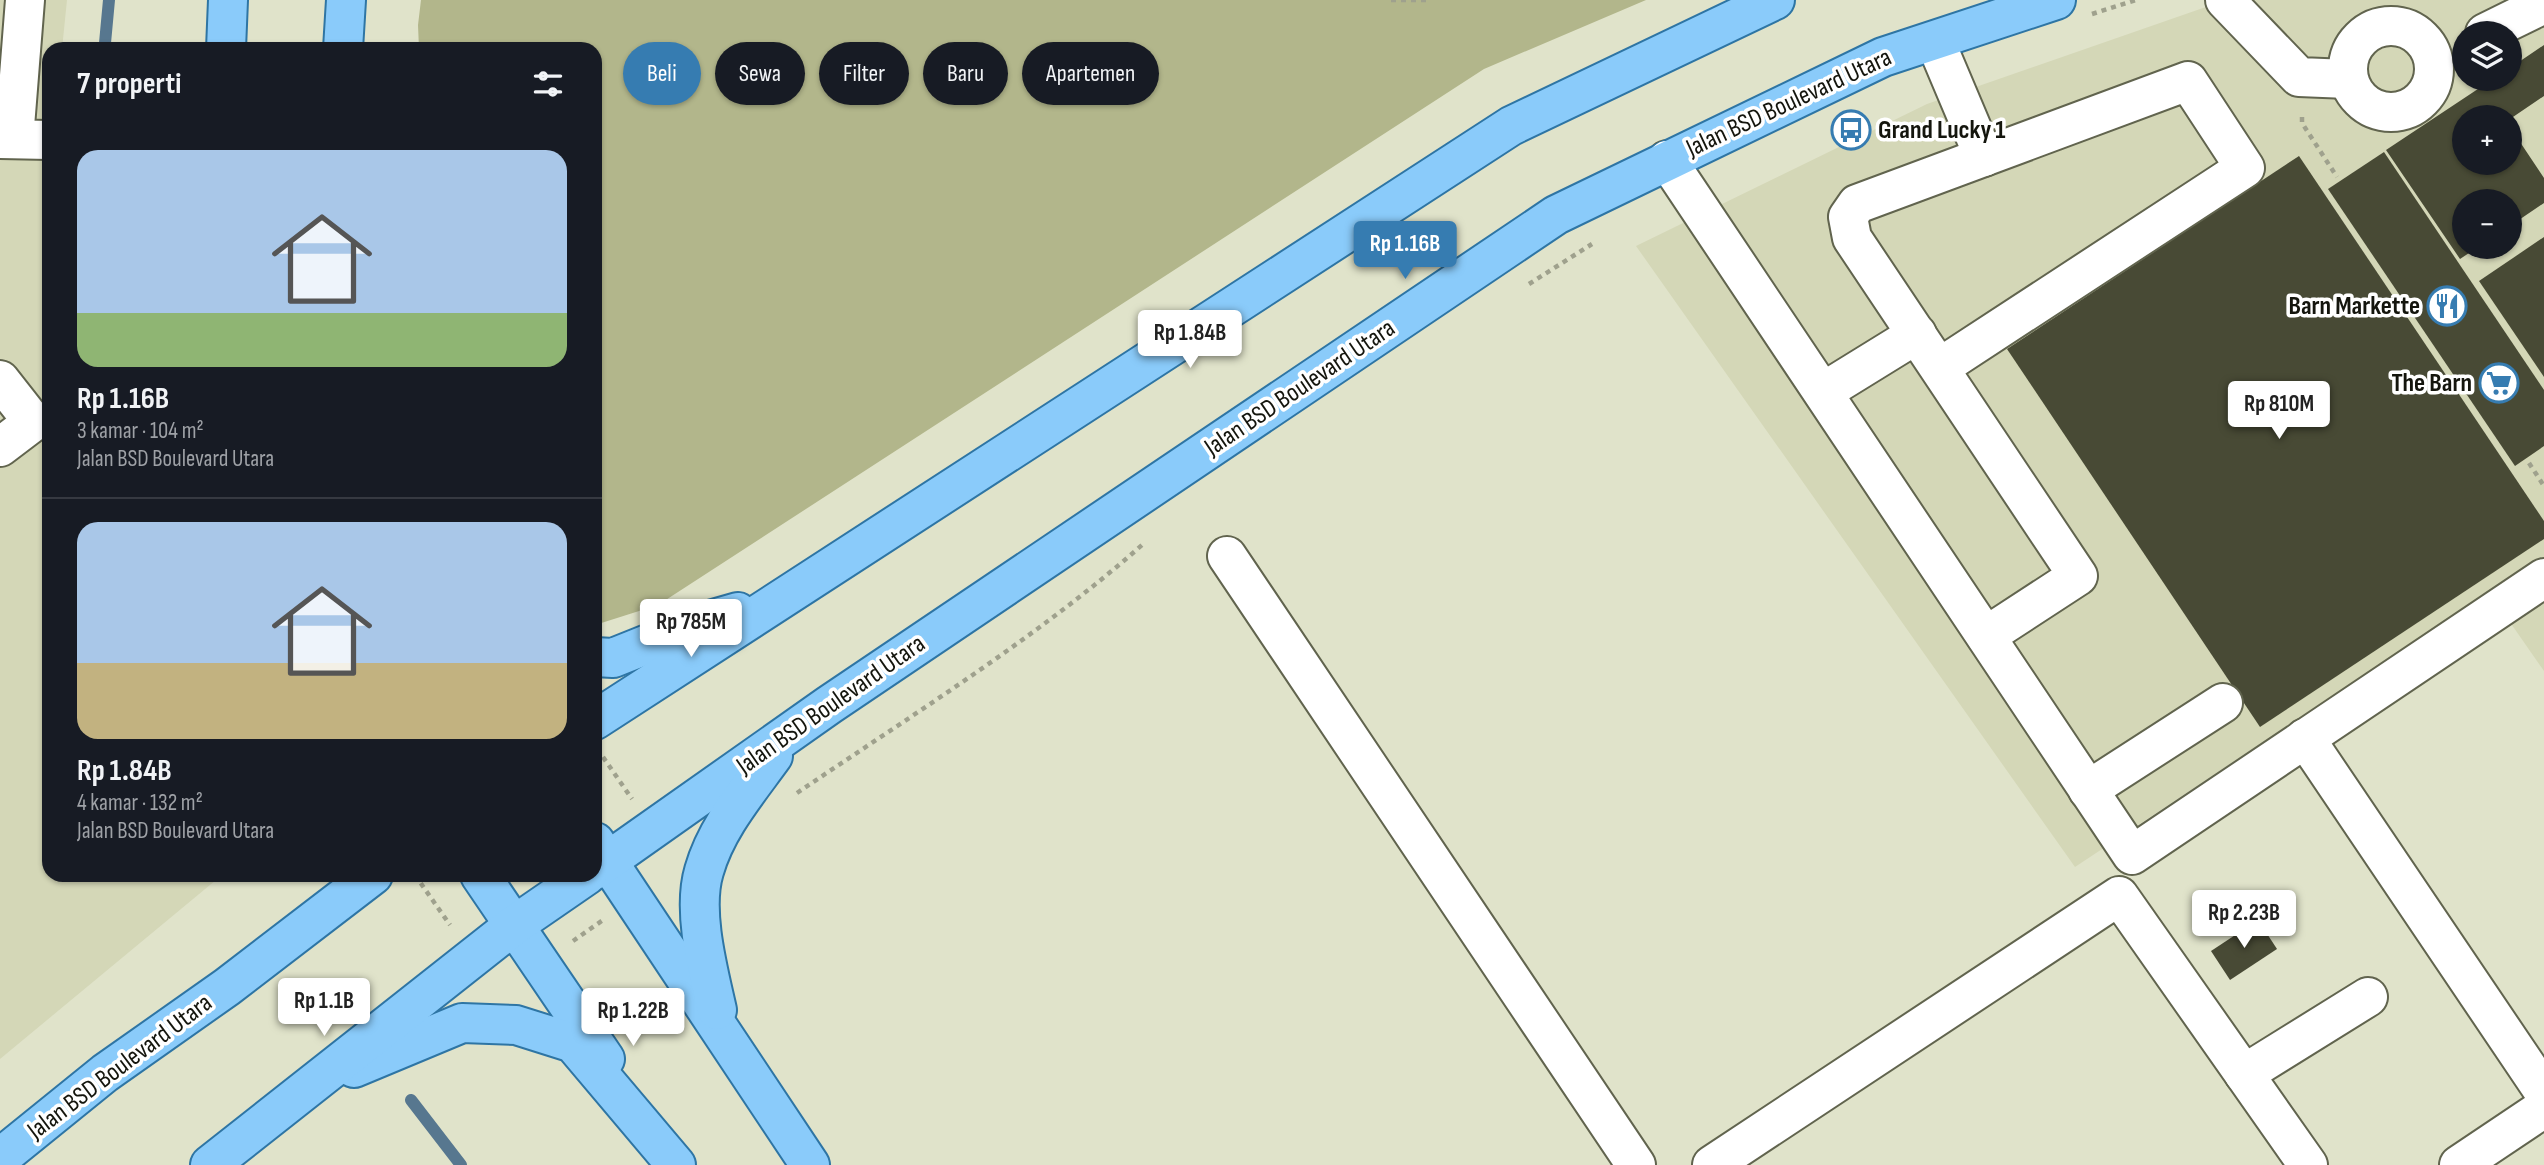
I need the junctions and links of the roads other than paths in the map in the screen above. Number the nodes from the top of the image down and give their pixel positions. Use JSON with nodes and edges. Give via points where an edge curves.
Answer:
{"nodes":[{"id":1,"x":228,"y":0,"type":"edge"},
{"id":2,"x":346,"y":0,"type":"edge"},
{"id":3,"x":1775,"y":0,"type":"edge"},
{"id":4,"x":2225,"y":0,"type":"edge"},
{"id":5,"x":2544,"y":4,"type":"edge"},
{"id":6,"x":2071,"y":8,"type":"edge"},
{"id":7,"x":16,"y":16,"type":"edge"},
{"id":8,"x":2509,"y":21,"type":"edge"},
{"id":9,"x":1935,"y":41,"type":"junction"},
{"id":10,"x":226,"y":42,"type":"edge"},
{"id":11,"x":343,"y":42,"type":"edge"},
{"id":12,"x":2449,"y":51,"type":"edge"},
{"id":13,"x":2348,"y":79,"type":"junction"},
{"id":14,"x":21,"y":140,"type":"edge"},
{"id":15,"x":1984,"y":157,"type":"junction"},
{"id":16,"x":1667,"y":160,"type":"junction"},
{"id":17,"x":1917,"y":334,"type":"junction"},
{"id":18,"x":1939,"y":368,"type":"junction"},
{"id":19,"x":0,"y":380,"type":"edge"},
{"id":20,"x":1823,"y":392,"type":"junction"},
{"id":21,"x":41,"y":420,"type":"edge"},
{"id":22,"x":0,"y":447,"type":"edge"},
{"id":23,"x":1227,"y":556,"type":"dead end"},
{"id":24,"x":2544,"y":578,"type":"edge"},
{"id":25,"x":783,"y":599,"type":"junction"},
{"id":26,"x":1986,"y":636,"type":"junction"},
{"id":27,"x":602,"y":657,"type":"edge"},
{"id":28,"x":2223,"y":703,"type":"dead end"},
{"id":29,"x":602,"y":715,"type":"edge"},
{"id":30,"x":791,"y":732,"type":"junction"},
{"id":31,"x":2305,"y":738,"type":"junction"},
{"id":32,"x":2088,"y":790,"type":"junction"},
{"id":33,"x":602,"y":858,"type":"edge"},
{"id":34,"x":602,"y":868,"type":"edge"},
{"id":35,"x":322,"y":882,"type":"edge"},
{"id":36,"x":364,"y":882,"type":"edge"},
{"id":37,"x":485,"y":882,"type":"edge"},
{"id":38,"x":570,"y":882,"type":"edge"},
{"id":39,"x":513,"y":926,"type":"junction"},
{"id":40,"x":227,"y":987,"type":"junction"},
{"id":41,"x":2368,"y":997,"type":"dead end"},
{"id":42,"x":722,"y":1033,"type":"junction"},
{"id":43,"x":2244,"y":1074,"type":"junction"},
{"id":44,"x":312,"y":1086,"type":"junction"},
{"id":45,"x":2544,"y":1092,"type":"edge"},
{"id":46,"x":2544,"y":1108,"type":"edge"},
{"id":47,"x":0,"y":1158,"type":"edge"},
{"id":48,"x":210,"y":1165,"type":"edge"},
{"id":49,"x":676,"y":1165,"type":"edge"},
{"id":50,"x":810,"y":1165,"type":"edge"},
{"id":51,"x":1636,"y":1165,"type":"edge"},
{"id":52,"x":1712,"y":1165,"type":"edge"},
{"id":53,"x":2308,"y":1165,"type":"edge"},
{"id":54,"x":2459,"y":1165,"type":"edge"}],
"edges":[{"from":1,"to":10,"type":"main road"},
{"from":2,"to":11,"type":"main road"},
{"from":3,"to":25,"type":"main road","via":[[1511,126]]},
{"from":4,"to":13,"type":"lane","via":[[2300,77]]},
{"from":5,"to":8,"type":"lane"},
{"from":6,"to":9,"type":"main road","name":"Jalan BSD Boulevard Utara"},
{"from":7,"to":14,"type":"lane"},
{"from":9,"to":15,"type":"lane"},
{"from":9,"to":16,"type":"main road","name":"Jalan BSD Boulevard Utara","via":[[1883,57]]},
{"from":12,"to":13,"type":"lane","via":[[2394,25],[2368,32],[2350,52]]},
{"from":12,"to":13,"type":"lane","via":[[2432,86],[2414,106],[2388,113],[2363,103]]},
{"from":15,"to":17,"type":"lane","via":[[1857,204],[1848,216],[1852,238]]},
{"from":15,"to":18,"type":"lane","via":[[2188,81],[2245,168]]},
{"from":16,"to":20,"type":"lane"},
{"from":16,"to":30,"type":"main road","name":"Jalan BSD Boulevard Utara","via":[[1556,215]]},
{"from":17,"to":18,"type":"lane"},
{"from":17,"to":20,"type":"lane"},
{"from":18,"to":26,"type":"lane","via":[[2078,576]]},
{"from":19,"to":21,"type":"lane"},
{"from":20,"to":26,"type":"lane"},
{"from":21,"to":22,"type":"lane"},
{"from":23,"to":51,"type":"lane"},
{"from":24,"to":31,"type":"lane"},
{"from":25,"to":27,"type":"main road","via":[[703,622],[613,658]]},
{"from":25,"to":29,"type":"main road"},
{"from":26,"to":32,"type":"lane"},
{"from":28,"to":32,"type":"lane"},
{"from":30,"to":33,"type":"main road","name":"Jalan BSD Boulevard Utara"},
{"from":30,"to":42,"type":"main road","via":[[725,823],[704,872],[704,947]]},
{"from":31,"to":32,"type":"lane","via":[[2132,855]]},
{"from":31,"to":45,"type":"lane"},
{"from":34,"to":42,"type":"main road","via":[[633,899]]},
{"from":35,"to":40,"type":"main road"},
{"from":36,"to":40,"type":"main road","name":"Jalan BSD Boulevard Utara"},
{"from":37,"to":39,"type":"main road"},
{"from":38,"to":39,"type":"main road","name":"Jalan BSD Boulevard Utara"},
{"from":39,"to":44,"type":"main road","name":"Jalan BSD Boulevard Utara"},
{"from":39,"to":49,"type":"main road"},
{"from":40,"to":47,"type":"main road","name":"Jalan BSD Boulevard Utara","via":[[105,1073]]},
{"from":41,"to":43,"type":"lane"},
{"from":42,"to":50,"type":"main road"},
{"from":43,"to":52,"type":"lane","via":[[2119,896]]},
{"from":43,"to":53,"type":"lane"},
{"from":44,"to":48,"type":"main road","name":"Jalan BSD Boulevard Utara"},
{"from":44,"to":49,"type":"main road","via":[[463,1023],[516,1025],[573,1043]]},
{"from":46,"to":54,"type":"lane"}]}
